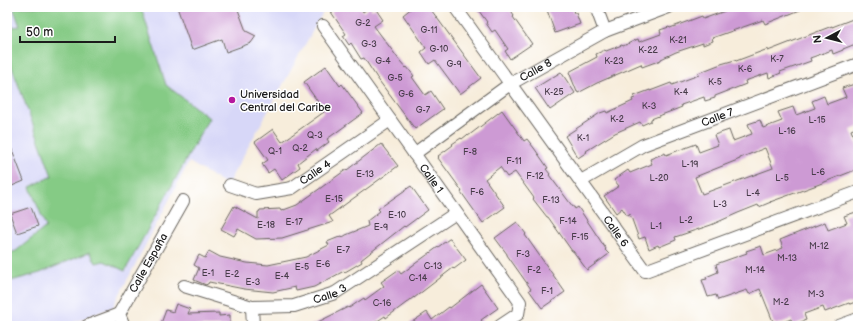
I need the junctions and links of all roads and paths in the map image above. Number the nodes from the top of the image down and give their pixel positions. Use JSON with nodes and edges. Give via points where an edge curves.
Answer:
{"nodes":[{"id":1,"x":455,"y":7,"type":"edge"},
{"id":2,"x":596,"y":7,"type":"edge"},
{"id":3,"x":669,"y":7,"type":"edge"},
{"id":4,"x":323,"y":26,"type":"dead end"},
{"id":5,"x":605,"y":31,"type":"junction"},
{"id":6,"x":858,"y":64,"type":"edge"},
{"id":7,"x":510,"y":84,"type":"junction"},
{"id":8,"x":390,"y":120,"type":"junction"},
{"id":9,"x":414,"y":154,"type":"junction"},
{"id":10,"x":581,"y":181,"type":"junction"},
{"id":11,"x":230,"y":184,"type":"dead end"},
{"id":12,"x":858,"y":192,"type":"edge"},
{"id":13,"x":184,"y":201,"type":"dead end"},
{"id":14,"x":456,"y":213,"type":"junction"},
{"id":15,"x":184,"y":286,"type":"dead end"},
{"id":16,"x":252,"y":307,"type":"junction"},
{"id":17,"x":119,"y":314,"type":"junction"},
{"id":18,"x":858,"y":319,"type":"edge"},
{"id":19,"x":87,"y":326,"type":"edge"},
{"id":20,"x":124,"y":326,"type":"edge"},
{"id":21,"x":253,"y":326,"type":"edge"},
{"id":22,"x":500,"y":326,"type":"edge"},
{"id":23,"x":839,"y":326,"type":"edge"}],
"edges":[{"from":1,"to":7,"type":"street","name":"Calle 6"},
{"from":2,"to":5,"type":"street"},
{"from":3,"to":5,"type":"street","name":"Calle 8"},
{"from":4,"to":8,"type":"street","name":"Calle 1"},
{"from":5,"to":7,"type":"street","name":"Calle 8"},
{"from":6,"to":10,"type":"street","name":"Calle 7","via":[[643,145]]},
{"from":7,"to":9,"type":"street","name":"Calle 8"},
{"from":7,"to":10,"type":"street","name":"Calle 6"},
{"from":8,"to":9,"type":"street","name":"Calle 1"},
{"from":8,"to":11,"type":"street","name":"Calle 4","via":[[292,188],[256,194]]},
{"from":9,"to":14,"type":"street","name":"Calle 1"},
{"from":10,"to":12,"type":"street","name":"Calle 6","via":[[644,271]]},
{"from":13,"to":17,"type":"street","name":"Calle España"},
{"from":14,"to":16,"type":"street","name":"Calle 3","via":[[335,294],[294,306]]},
{"from":14,"to":22,"type":"street","name":"Calle 1","via":[[520,302],[518,314]]},
{"from":15,"to":16,"type":"street","name":"Calle 3"},
{"from":16,"to":21,"type":"street"},
{"from":17,"to":19,"type":"street"},
{"from":17,"to":20,"type":"street"},
{"from":18,"to":23,"type":"street"}]}
